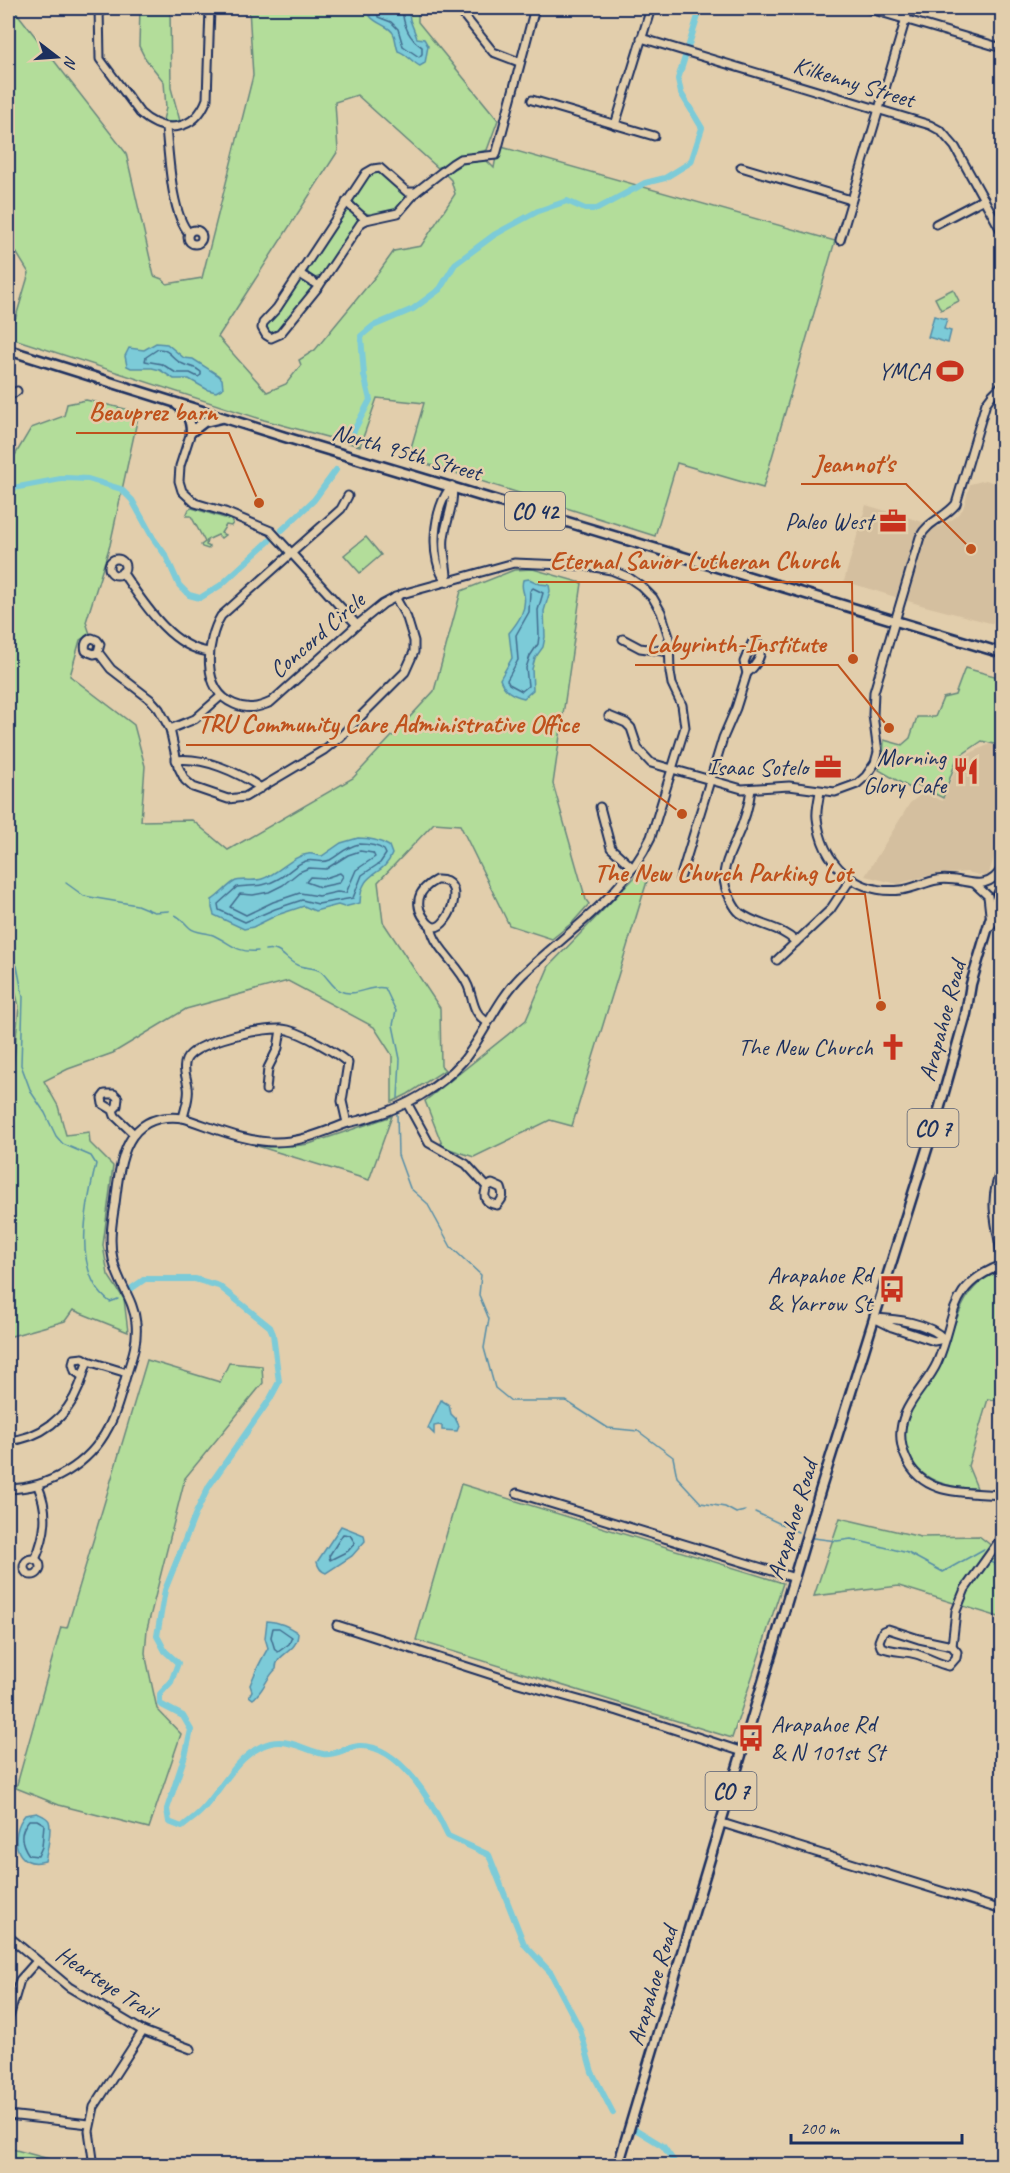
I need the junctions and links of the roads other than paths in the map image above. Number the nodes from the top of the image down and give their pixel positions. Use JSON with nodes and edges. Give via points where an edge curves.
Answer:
{"nodes":[{"id":1,"x":99,"y":8,"type":"edge"},
{"id":2,"x":210,"y":8,"type":"edge"},
{"id":3,"x":458,"y":8,"type":"edge"},
{"id":4,"x":535,"y":8,"type":"edge"},
{"id":5,"x":651,"y":8,"type":"edge"},
{"id":6,"x":867,"y":8,"type":"edge"},
{"id":7,"x":909,"y":8,"type":"edge"},
{"id":8,"x":906,"y":19,"type":"junction"},
{"id":9,"x":641,"y":38,"type":"junction"},
{"id":10,"x":1002,"y":48,"type":"edge"},
{"id":11,"x":519,"y":62,"type":"junction"},
{"id":12,"x":532,"y":100,"type":"dead end"},
{"id":13,"x":879,"y":109,"type":"junction"},
{"id":14,"x":615,"y":125,"type":"junction"},
{"id":15,"x":166,"y":128,"type":"junction"},
{"id":16,"x":654,"y":136,"type":"dead end"},
{"id":17,"x":741,"y":167,"type":"dead end"},
{"id":18,"x":407,"y":192,"type":"junction"},
{"id":19,"x":416,"y":192,"type":"junction"},
{"id":20,"x":984,"y":199,"type":"junction"},
{"id":21,"x":851,"y":200,"type":"junction"},
{"id":22,"x":346,"y":202,"type":"junction"},
{"id":23,"x":402,"y":210,"type":"junction"},
{"id":24,"x":366,"y":220,"type":"junction"},
{"id":25,"x":936,"y":224,"type":"dead end"},
{"id":26,"x":1002,"y":232,"type":"edge"},
{"id":27,"x":189,"y":233,"type":"dead end"},
{"id":28,"x":840,"y":240,"type":"dead end"},
{"id":29,"x":300,"y":274,"type":"junction"},
{"id":30,"x":319,"y":286,"type":"junction"},
{"id":31,"x":8,"y":350,"type":"edge"},
{"id":32,"x":1002,"y":385,"type":"edge"},
{"id":33,"x":17,"y":391,"type":"dead end"},
{"id":34,"x":8,"y":397,"type":"edge"},
{"id":35,"x":174,"y":403,"type":"junction"},
{"id":36,"x":225,"y":418,"type":"junction"},
{"id":37,"x":191,"y":432,"type":"junction"},
{"id":38,"x":452,"y":486,"type":"junction"},
{"id":39,"x":348,"y":496,"type":"dead end"},
{"id":40,"x":292,"y":553,"type":"junction"},
{"id":41,"x":122,"y":572,"type":"dead end"},
{"id":42,"x":447,"y":582,"type":"junction"},
{"id":43,"x":395,"y":597,"type":"junction"},
{"id":44,"x":894,"y":621,"type":"junction"},
{"id":45,"x":357,"y":625,"type":"junction"},
{"id":46,"x":623,"y":639,"type":"dead end"},
{"id":47,"x":98,"y":652,"type":"dead end"},
{"id":48,"x":209,"y":652,"type":"junction"},
{"id":49,"x":670,"y":652,"type":"junction"},
{"id":50,"x":1002,"y":653,"type":"edge"},
{"id":51,"x":747,"y":673,"type":"dead end"},
{"id":52,"x":221,"y":696,"type":"junction"},
{"id":53,"x":609,"y":716,"type":"dead end"},
{"id":54,"x":170,"y":729,"type":"junction"},
{"id":55,"x":176,"y":760,"type":"junction"},
{"id":56,"x":672,"y":770,"type":"junction"},
{"id":57,"x":710,"y":780,"type":"junction"},
{"id":58,"x":261,"y":788,"type":"junction"},
{"id":59,"x":751,"y":789,"type":"junction"},
{"id":60,"x":820,"y":791,"type":"junction"},
{"id":61,"x":600,"y":807,"type":"dead end"},
{"id":62,"x":633,"y":868,"type":"junction"},
{"id":63,"x":1002,"y":868,"type":"edge"},
{"id":64,"x":680,"y":879,"type":"dead end"},
{"id":65,"x":850,"y":880,"type":"junction"},
{"id":66,"x":985,"y":882,"type":"junction"},
{"id":67,"x":975,"y":884,"type":"junction"},
{"id":68,"x":1001,"y":892,"type":"edge"},
{"id":69,"x":1002,"y":910,"type":"edge"},
{"id":70,"x":431,"y":926,"type":"junction"},
{"id":71,"x":987,"y":930,"type":"junction"},
{"id":72,"x":796,"y":942,"type":"junction"},
{"id":73,"x":777,"y":960,"type":"dead end"},
{"id":74,"x":487,"y":1022,"type":"junction"},
{"id":75,"x":281,"y":1029,"type":"junction"},
{"id":76,"x":266,"y":1090,"type":"dead end"},
{"id":77,"x":407,"y":1103,"type":"junction"},
{"id":78,"x":113,"y":1110,"type":"dead end"},
{"id":79,"x":183,"y":1118,"type":"junction"},
{"id":80,"x":347,"y":1123,"type":"junction"},
{"id":81,"x":134,"y":1134,"type":"junction"},
{"id":82,"x":1002,"y":1167,"type":"edge"},
{"id":83,"x":487,"y":1187,"type":"dead end"},
{"id":84,"x":1002,"y":1263,"type":"edge"},
{"id":85,"x":874,"y":1318,"type":"junction"},
{"id":86,"x":944,"y":1339,"type":"junction"},
{"id":87,"x":88,"y":1360,"type":"junction"},
{"id":88,"x":127,"y":1373,"type":"junction"},
{"id":89,"x":82,"y":1376,"type":"junction"},
{"id":90,"x":8,"y":1441,"type":"edge"},
{"id":91,"x":38,"y":1486,"type":"junction"},
{"id":92,"x":8,"y":1489,"type":"edge"},
{"id":93,"x":517,"y":1493,"type":"dead end"},
{"id":94,"x":1002,"y":1495,"type":"edge"},
{"id":95,"x":1002,"y":1537,"type":"edge"},
{"id":96,"x":36,"y":1560,"type":"dead end"},
{"id":97,"x":795,"y":1578,"type":"junction"},
{"id":98,"x":336,"y":1625,"type":"dead end"},
{"id":99,"x":952,"y":1646,"type":"junction"},
{"id":100,"x":743,"y":1752,"type":"junction"},
{"id":101,"x":722,"y":1823,"type":"junction"},
{"id":102,"x":1002,"y":1910,"type":"edge"},
{"id":103,"x":8,"y":1936,"type":"edge"},
{"id":104,"x":37,"y":1960,"type":"junction"},
{"id":105,"x":8,"y":2021,"type":"edge"},
{"id":106,"x":143,"y":2031,"type":"junction"},
{"id":107,"x":191,"y":2049,"type":"dead end"},
{"id":108,"x":8,"y":2115,"type":"edge"},
{"id":109,"x":89,"y":2124,"type":"junction"},
{"id":110,"x":94,"y":2166,"type":"edge"},
{"id":111,"x":618,"y":2166,"type":"edge"}],
"edges":[{"from":1,"to":15,"type":"street","via":[[100,59],[140,113]]},
{"from":2,"to":15,"type":"street","via":[[204,109],[185,125]]},
{"from":3,"to":11,"type":"street","via":[[489,49]]},
{"from":4,"to":11,"type":"street"},
{"from":5,"to":9,"type":"street"},
{"from":6,"to":8,"type":"street"},
{"from":7,"to":8,"type":"street"},
{"from":8,"to":10,"type":"street"},
{"from":8,"to":13,"type":"street"},
{"from":9,"to":13,"type":"street","name":"Kilkenny Street"},
{"from":9,"to":14,"type":"street"},
{"from":11,"to":19,"type":"street","via":[[496,155],[460,159]]},
{"from":12,"to":14,"type":"street"},
{"from":13,"to":20,"type":"street","name":"Kilkenny Street","via":[[941,131],[955,147]]},
{"from":13,"to":21,"type":"street"},
{"from":14,"to":16,"type":"street"},
{"from":15,"to":27,"type":"street","via":[[176,208]]},
{"from":17,"to":21,"type":"street"},
{"from":18,"to":19,"type":"street"},
{"from":18,"to":22,"type":"street","via":[[383,170],[375,168],[366,172]]},
{"from":18,"to":23,"type":"street"},
{"from":19,"to":23,"type":"street"},
{"from":20,"to":25,"type":"street"},
{"from":20,"to":26,"type":"street","name":"Kilkenny Street"},
{"from":21,"to":28,"type":"street"},
{"from":22,"to":24,"type":"street"},
{"from":22,"to":29,"type":"street"},
{"from":23,"to":24,"type":"street"},
{"from":24,"to":30,"type":"street","via":[[356,228]]},
{"from":29,"to":30,"type":"street"},
{"from":29,"to":30,"type":"street","via":[[263,322],[266,336],[280,334]]},
{"from":31,"to":35,"type":"main road","name":"North 95th Street","number":"CO 42"},
{"from":32,"to":44,"type":"street","via":[[986,403],[956,504],[945,516],[929,523],[920,537]]},
{"from":33,"to":34,"type":"street"},
{"from":35,"to":36,"type":"main road","name":"North 95th Street","number":"CO 42"},
{"from":35,"to":37,"type":"main road","via":[[188,417]]},
{"from":36,"to":37,"type":"main road","via":[[204,422]]},
{"from":36,"to":38,"type":"main road","name":"North 95th Street","number":"CO 42"},
{"from":37,"to":40,"type":"street","via":[[180,466],[182,491],[195,503],[271,531]]},
{"from":38,"to":42,"type":"street","via":[[444,494],[435,538],[440,574]]},
{"from":38,"to":44,"type":"main road","name":"North 95th Street","number":"CO 42"},
{"from":39,"to":40,"type":"street","via":[[341,508]]},
{"from":40,"to":45,"type":"street"},
{"from":40,"to":48,"type":"street","via":[[221,616]]},
{"from":41,"to":48,"type":"street","via":[[160,623],[188,646]]},
{"from":42,"to":43,"type":"street","name":"Concord Circle"},
{"from":42,"to":49,"type":"street","name":"Concord Circle","via":[[514,563],[600,567],[628,577],[653,598],[667,626]]},
{"from":43,"to":45,"type":"street","name":"Concord Circle"},
{"from":43,"to":58,"type":"street","via":[[414,641],[414,652],[405,672],[339,738]]},
{"from":44,"to":50,"type":"main road","name":"North 95th Street","number":"CO 42"},
{"from":44,"to":60,"type":"street","via":[[874,692],[878,752],[875,763],[857,784],[835,792]]},
{"from":45,"to":52,"type":"street","name":"Concord Circle","via":[[271,702],[243,708]]},
{"from":46,"to":49,"type":"street","via":[[640,648]]},
{"from":47,"to":54,"type":"street","via":[[111,669],[151,700]]},
{"from":48,"to":52,"type":"street","via":[[211,673]]},
{"from":49,"to":56,"type":"street","via":[[672,684],[685,716]]},
{"from":51,"to":57,"type":"street"},
{"from":52,"to":54,"type":"street","via":[[195,719]]},
{"from":53,"to":56,"type":"street","via":[[626,723],[638,750],[651,763]]},
{"from":54,"to":55,"type":"street"},
{"from":55,"to":58,"type":"street","via":[[197,760],[243,776]]},
{"from":55,"to":58,"type":"street","via":[[180,772],[193,787],[228,799],[245,797]]},
{"from":56,"to":57,"type":"street"},
{"from":56,"to":62,"type":"street","via":[[651,837]]},
{"from":57,"to":59,"type":"street"},
{"from":57,"to":64,"type":"street"},
{"from":59,"to":60,"type":"street","via":[[804,786]]},
{"from":59,"to":72,"type":"street","via":[[723,877],[726,891],[736,910],[750,921],[782,930]]},
{"from":60,"to":65,"type":"street","via":[[817,815],[823,843],[830,858]]},
{"from":61,"to":62,"type":"street","via":[[611,848]]},
{"from":62,"to":74,"type":"street","via":[[590,916],[521,977]]},
{"from":63,"to":66,"type":"street","via":[[995,879]]},
{"from":65,"to":67,"type":"street","via":[[896,890],[949,879]]},
{"from":65,"to":72,"type":"street","via":[[830,910]]},
{"from":66,"to":67,"type":"street"},
{"from":66,"to":68,"type":"street"},
{"from":67,"to":71,"type":"street","via":[[988,896]]},
{"from":68,"to":71,"type":"main road","name":"Arapahoe Road","number":"CO 7"},
{"from":69,"to":71,"type":"street"},
{"from":70,"to":70,"type":"street","via":[[438,926],[453,906],[454,892],[443,880],[431,883],[418,902],[421,914]]},
{"from":70,"to":74,"type":"street","via":[[433,936],[467,984],[474,1009]]},
{"from":71,"to":85,"type":"main road","name":"Arapahoe Road","number":"CO 7","via":[[937,1117]]},
{"from":72,"to":73,"type":"street"},
{"from":74,"to":77,"type":"street","via":[[456,1067],[441,1082]]},
{"from":75,"to":76,"type":"street","via":[[279,1048],[268,1068]]},
{"from":75,"to":79,"type":"street","via":[[236,1035],[188,1057],[184,1067],[189,1090]]},
{"from":75,"to":80,"type":"street","via":[[295,1032],[348,1063],[342,1101]]},
{"from":77,"to":80,"type":"street"},
{"from":77,"to":83,"type":"street","via":[[429,1143],[466,1164]]},
{"from":78,"to":81,"type":"street"},
{"from":79,"to":80,"type":"street","via":[[273,1142],[308,1138]]},
{"from":79,"to":81,"type":"street","via":[[159,1118]]},
{"from":81,"to":88,"type":"street","via":[[123,1154],[111,1237],[112,1259],[136,1322],[135,1350]]},
{"from":82,"to":84,"type":"street","via":[[993,1209]]},
{"from":84,"to":86,"type":"street","via":[[960,1294]]},
{"from":85,"to":86,"type":"street","via":[[934,1341]]},
{"from":85,"to":97,"type":"main road","name":"Arapahoe Road","number":"CO 7"},
{"from":86,"to":94,"type":"street","via":[[938,1360],[904,1417],[900,1439],[903,1452],[913,1472],[932,1486]]},
{"from":87,"to":88,"type":"street"},
{"from":87,"to":89,"type":"street"},
{"from":87,"to":89,"type":"street","via":[[74,1359],[75,1371]]},
{"from":88,"to":91,"type":"street","via":[[116,1412],[96,1448],[67,1472]]},
{"from":89,"to":90,"type":"street","via":[[71,1402],[53,1424],[27,1438]]},
{"from":91,"to":92,"type":"street"},
{"from":91,"to":96,"type":"street","via":[[45,1531]]},
{"from":93,"to":97,"type":"street"},
{"from":95,"to":99,"type":"street","via":[[965,1589],[956,1611]]},
{"from":97,"to":100,"type":"main road","name":"Arapahoe Road","number":"CO 7"},
{"from":98,"to":100,"type":"street"},
{"from":99,"to":99,"type":"street","via":[[957,1652],[949,1666],[913,1653],[886,1649],[879,1641],[888,1629]]},
{"from":100,"to":101,"type":"main road","name":"Arapahoe Road","number":"CO 7"},
{"from":101,"to":102,"type":"street"},
{"from":101,"to":111,"type":"main road","name":"Arapahoe Road","number":"CO 7"},
{"from":103,"to":104,"type":"street","name":"Hearteye Trail"},
{"from":104,"to":105,"type":"street","via":[[20,1980]]},
{"from":104,"to":106,"type":"street","name":"Hearteye Trail","via":[[69,1988]]},
{"from":106,"to":107,"type":"street","name":"Hearteye Trail"},
{"from":106,"to":109,"type":"street","via":[[97,2100]]},
{"from":108,"to":109,"type":"street"},
{"from":109,"to":110,"type":"street"}]}
